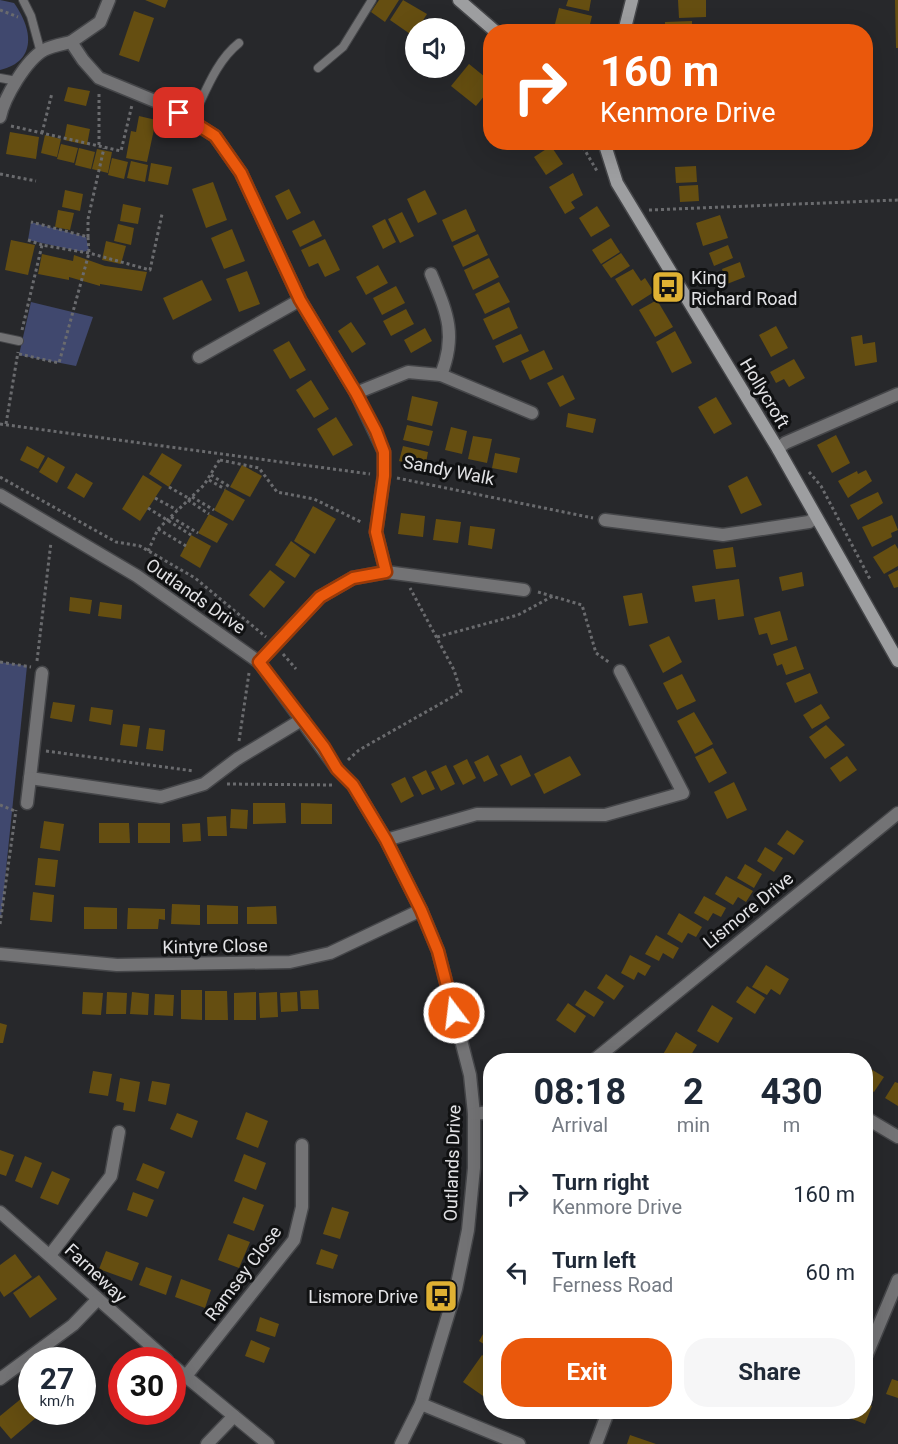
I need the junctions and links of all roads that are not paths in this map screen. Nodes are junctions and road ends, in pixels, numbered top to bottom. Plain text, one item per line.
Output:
1 (22, 0) edge
2 (109, 0) edge
3 (372, 0) edge
4 (459, 0) edge
5 (632, 0) edge
6 (487, 24) edge
7 (626, 24) edge
8 (71, 42) junction
9 (239, 43) dead end
10 (41, 53) junction
11 (318, 68) dead end
12 (0, 78) edge
13 (17, 81) junction
14 (0, 117) edge
15 (191, 121) junction
16 (606, 150) edge
17 (431, 274) dead end
18 (300, 300) junction
19 (0, 337) edge
20 (19, 341) road end
21 (199, 357) dead end
22 (441, 375) junction
23 (356, 393) junction
24 (898, 394) edge
25 (532, 413) dead end
26 (778, 449) junction
27 (0, 495) edge
28 (816, 517) junction
29 (605, 520) road end
30 (386, 572) junction
31 (524, 590) road end
32 (255, 660) junction
33 (898, 661) edge
34 (39, 671) road end
35 (620, 671) road end
36 (303, 719) junction
37 (30, 778) junction
38 (27, 803) dead end
39 (898, 813) edge
40 (386, 840) junction
41 (421, 910) junction
42 (0, 954) edge
43 (603, 1053) edge
44 (483, 1113) edge
45 (474, 1114) junction
46 (873, 1122) edge
47 (119, 1132) dead end
48 (898, 1137) edge
49 (302, 1145) dead end
50 (0, 1212) edge
51 (50, 1255) junction
52 (898, 1280) edge
53 (97, 1300) junction
54 (873, 1329) edge
55 (152, 1347) edge
56 (186, 1376) joint
57 (0, 1379) edge
58 (421, 1404) junction
59 (234, 1416) junction
60 (605, 1419) edge
61 (207, 1444) edge
62 (268, 1444) edge
63 (401, 1444) edge
64 (519, 1444) edge
65 (596, 1444) edge

1 - 10 lane
2 - 8 street
3 - 11 lane
4 - 6 street
5 - 7 street
8 - 10 street
8 - 15 street
9 - 15 lane
10 - 13 street
12 - 13 lane
13 - 14 street
15 - 18 street
16 - 26 street, Hollycroft
17 - 22 street
18 - 21 street
18 - 23 street
19 - 20 lane
22 - 23 street
22 - 25 street
23 - 30 street
24 - 26 street
26 - 28 street, Hollycroft
27 - 32 street, Outlands Drive
28 - 29 street
28 - 33 street, Hollycroft
30 - 31 street
30 - 32 street
32 - 36 street, Outlands Drive
34 - 37 street
35 - 40 street
36 - 37 street
36 - 40 street, Outlands Drive
37 - 38 street
39 - 43 street, Lismore Drive
40 - 41 street, Outlands Drive
41 - 42 street, Kintyre Close
41 - 45 street, Outlands Drive
44 - 45 street
45 - 58 street, Outlands Drive
46 - 48 street
47 - 51 street
49 - 56 street, Ramsey Close
50 - 51 street, Farneway
51 - 53 street, Farneway
52 - 54 street
53 - 55 street, Farneway
53 - 57 street
56 - 59 street
58 - 63 street, Outlands Drive
58 - 64 street
59 - 61 street
59 - 62 street
60 - 65 street

